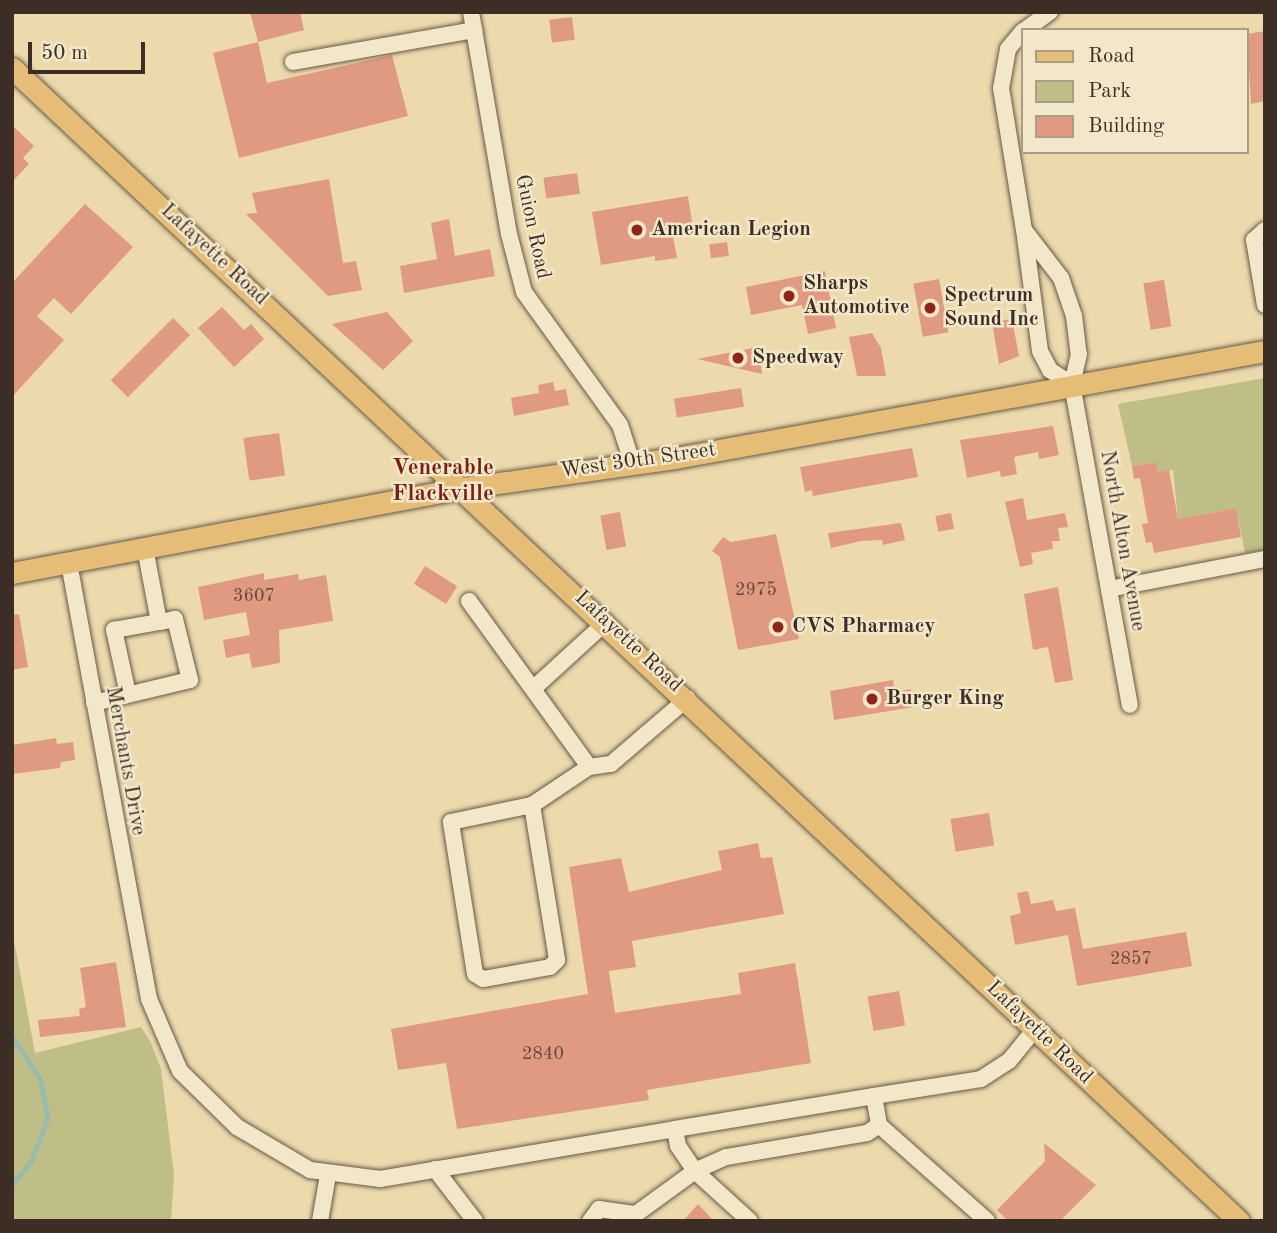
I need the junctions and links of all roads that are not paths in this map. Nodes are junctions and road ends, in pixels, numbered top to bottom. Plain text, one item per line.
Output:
1 (471, 12) edge
2 (1050, 12) edge
3 (1027, 28) edge
4 (474, 30) junction
5 (1021, 34) edge
6 (293, 62) dead end
7 (14, 73) edge
8 (1024, 230) junction
9 (1265, 230) edge
10 (1265, 305) edge
11 (1265, 351) edge
12 (1072, 384) junction
13 (632, 461) junction
14 (464, 488) junction
15 (145, 548) junction
16 (1265, 559) edge
17 (69, 563) junction
18 (12, 573) edge
19 (1109, 589) junction
20 (469, 601) dead end
21 (159, 622) junction
22 (606, 622) junction
23 (534, 688) junction
24 (128, 694) junction
25 (688, 698) junction
26 (94, 703) junction
27 (1130, 705) dead end
28 (589, 766) junction
29 (532, 805) junction
30 (1034, 1030) junction
31 (874, 1096) junction
32 (879, 1125) junction
33 (675, 1129) junction
34 (435, 1169) junction
35 (695, 1171) junction
36 (328, 1175) junction
37 (320, 1221) edge
38 (475, 1221) edge
39 (590, 1221) edge
40 (750, 1221) edge
41 (987, 1221) edge
42 (1239, 1221) edge

1 - 4 street, Guion Road
2 - 3 street, North Alton Avenue
4 - 6 street
4 - 13 street, Guion Road
5 - 8 street, North Alton Avenue
7 - 14 main road, Lafayette Road
8 - 12 street, North Alton Avenue
8 - 12 street, North Alton Avenue
9 - 10 street
11 - 12 main road, West 30th Street
12 - 13 main road, West 30th Street
12 - 19 street, North Alton Avenue
13 - 14 main road, West 30th Street
14 - 15 main road, West 30th Street
14 - 22 main road, Lafayette Road
15 - 17 main road, West 30th Street
15 - 21 street
16 - 19 street
17 - 18 main road, West 30th Street
17 - 26 street, Merchants Drive
19 - 27 street, North Alton Avenue
20 - 23 street
21 - 24 street
21 - 24 street
22 - 23 street
22 - 25 main road, Lafayette Road
23 - 28 street
24 - 26 street
25 - 28 street
25 - 30 main road, Lafayette Road
26 - 36 street, Merchants Drive
28 - 29 street
29 - 29 street
30 - 31 street, Merchants Drive
30 - 42 main road, Lafayette Road
31 - 32 street
31 - 33 street, Merchants Drive
32 - 35 street
32 - 41 street
33 - 34 street, Merchants Drive
33 - 35 street
34 - 36 street, Merchants Drive
34 - 38 street
35 - 39 street
35 - 40 street
36 - 37 street

